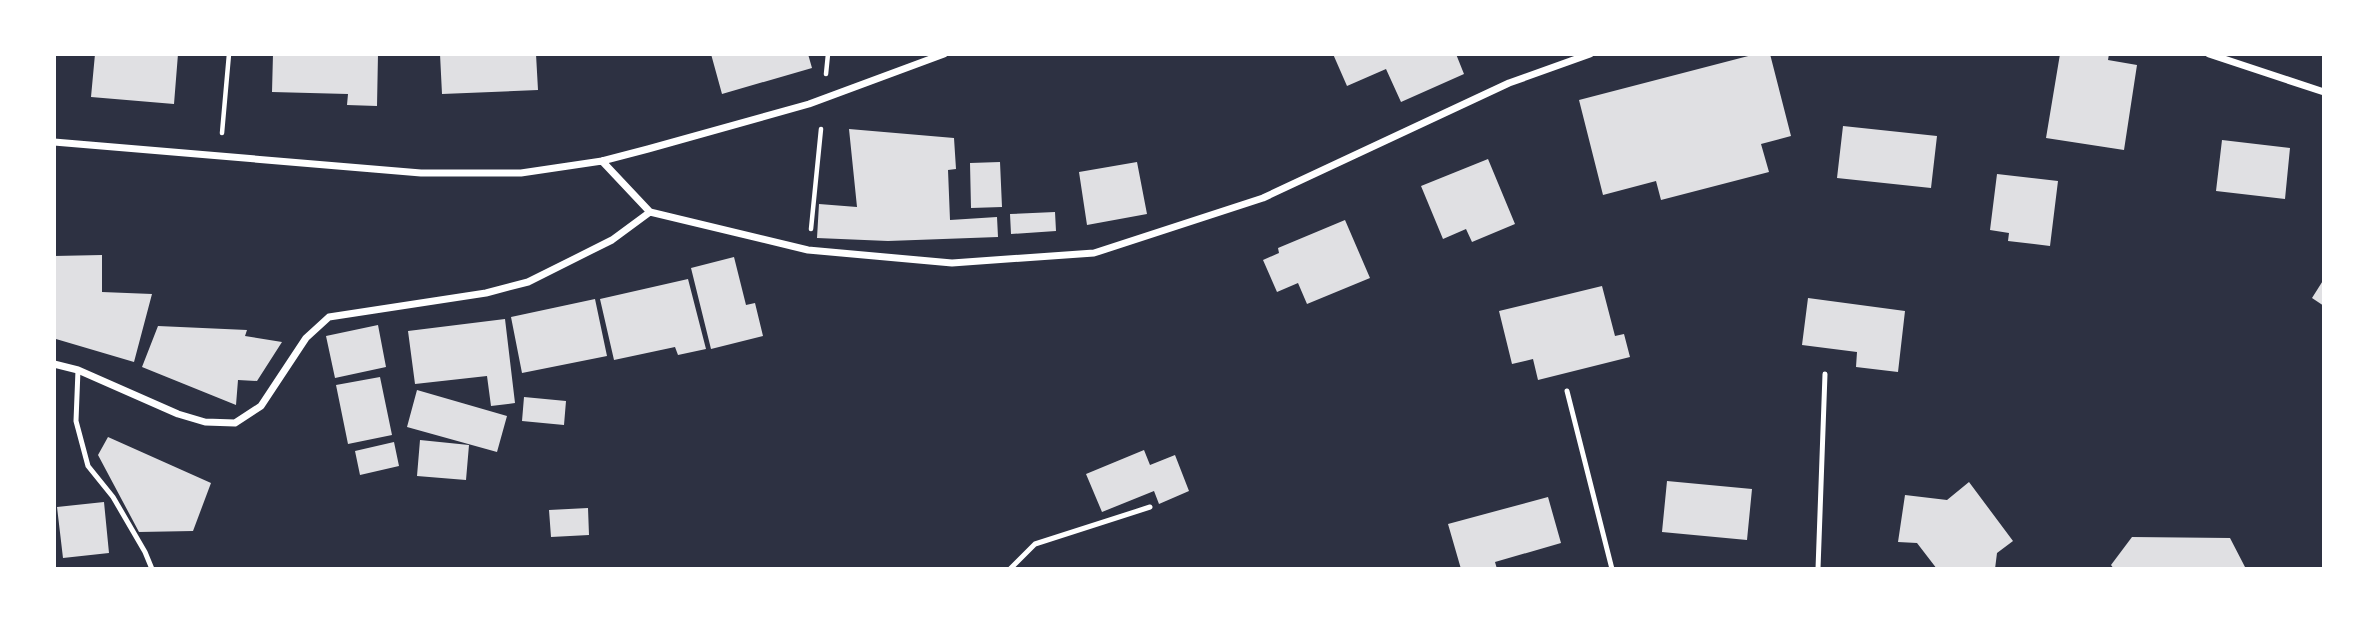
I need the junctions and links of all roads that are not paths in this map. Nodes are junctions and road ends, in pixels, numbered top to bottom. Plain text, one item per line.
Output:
1 (944, 54) edge
2 (1590, 54) edge
3 (2209, 54) edge
4 (2324, 92) edge
5 (54, 142) edge
6 (602, 161) junction
7 (650, 212) junction
8 (54, 364) edge
9 (78, 370) junction
10 (1825, 374) dead end
11 (1567, 391) dead end
12 (1150, 507) dead end
13 (152, 569) edge
14 (1010, 569) edge
15 (1612, 569) edge
16 (1818, 569) edge

1 - 6 street
2 - 7 street
3 - 4 street
5 - 6 street
6 - 7 street
7 - 9 street
8 - 9 street
9 - 13 lane
10 - 16 lane
11 - 15 lane
12 - 14 lane

